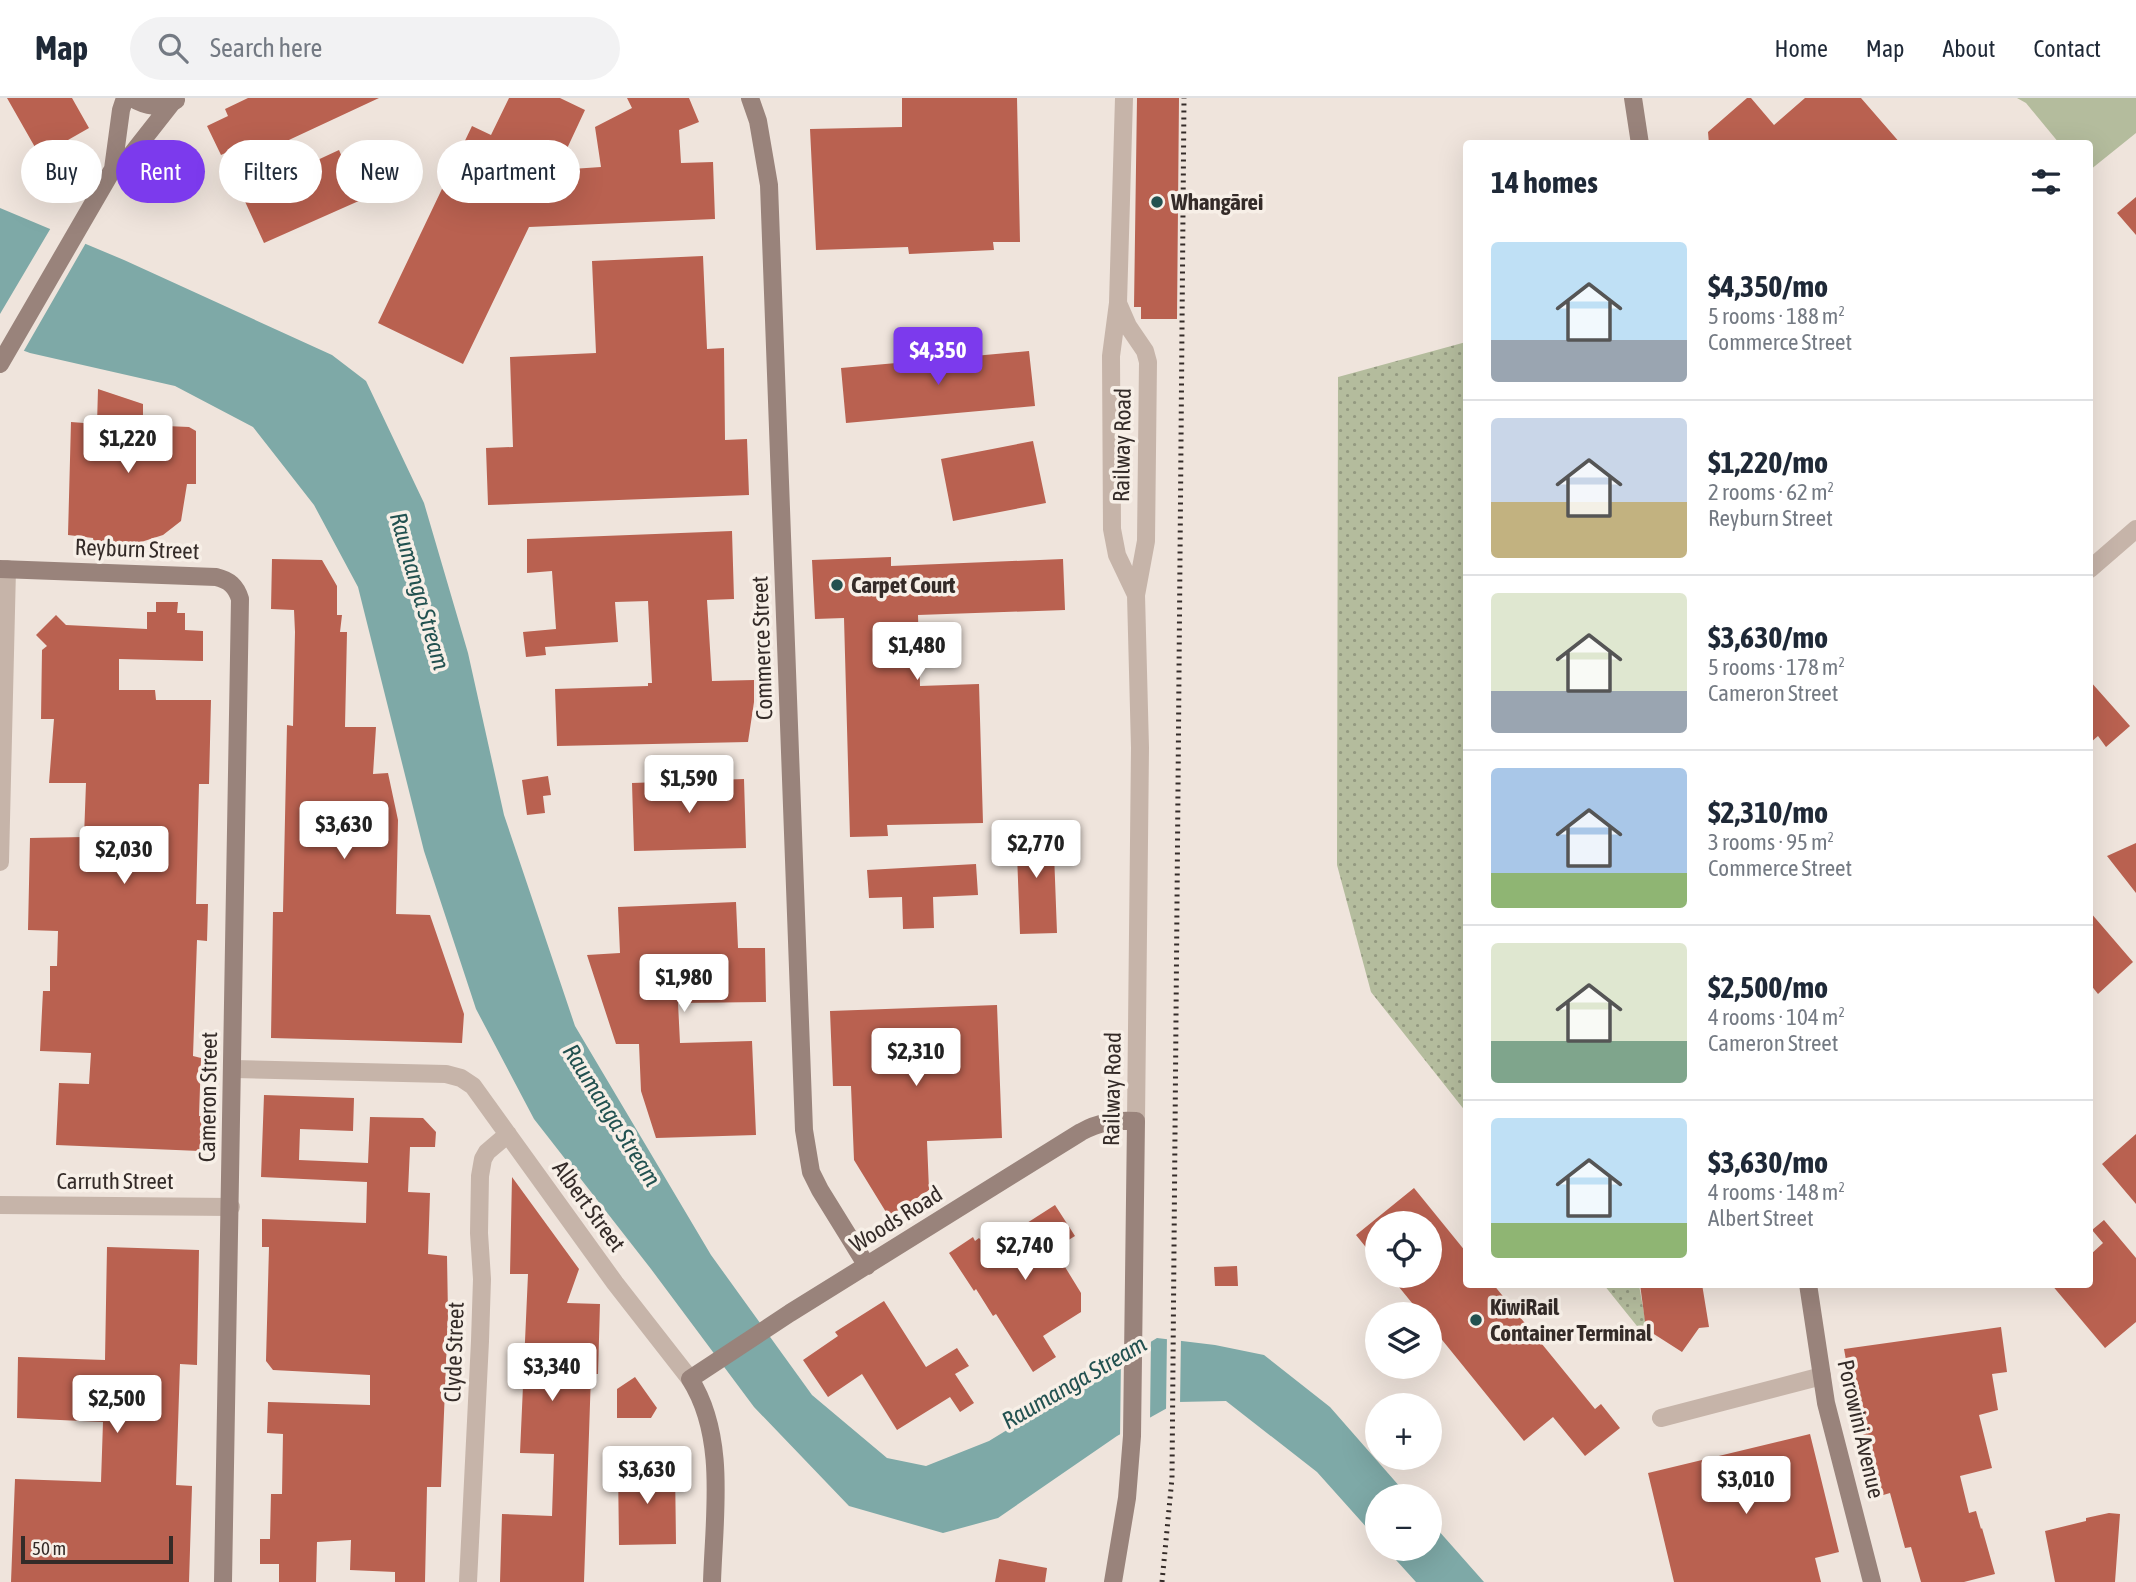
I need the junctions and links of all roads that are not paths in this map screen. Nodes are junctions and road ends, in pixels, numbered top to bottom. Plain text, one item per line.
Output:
1 (125, 98) edge
2 (132, 98) edge
3 (750, 98) edge
4 (1124, 98) edge
5 (1633, 98) edge
6 (175, 101) edge
7 (1639, 140) edge
8 (113, 169) junction
9 (1118, 303) junction
10 (4, 357) edge
11 (2136, 529) edge
12 (2093, 566) edge
13 (2, 567) edge
14 (1136, 595) junction
15 (241, 613) joint
16 (0, 862) edge
17 (234, 1069) junction
18 (1136, 1121) junction
19 (508, 1134) junction
20 (0, 1205) edge
21 (231, 1207) junction
22 (867, 1266) junction
23 (1809, 1288) edge
24 (1822, 1376) junction
25 (690, 1379) junction
26 (1661, 1418) dead end
27 (223, 1582) edge
28 (468, 1582) edge
29 (712, 1582) edge
30 (1113, 1582) edge
31 (1872, 1582) edge

1 - 8 street
2 - 6 street
3 - 22 street, Commerce Street
4 - 9 street, Railway Road
5 - 7 street
6 - 8 street
8 - 10 street
9 - 14 street, Railway Road
9 - 14 street, Railway Road
11 - 12 street
13 - 15 street, Reyburn Street
13 - 16 street
14 - 18 street, Railway Road
15 - 17 street, Cameron Street
17 - 19 street, Albert Street
17 - 21 street, Cameron Street
18 - 22 street, Woods Road
18 - 30 street, Railway Road
19 - 25 street, Albert Street
19 - 28 street, Clyde Street
20 - 21 street, Carruth Street
21 - 27 street, Cameron Street
22 - 25 street, Woods Road
23 - 24 street, Porowini Avenue
24 - 26 street
24 - 31 street, Porowini Avenue
25 - 29 street, Albert Street

